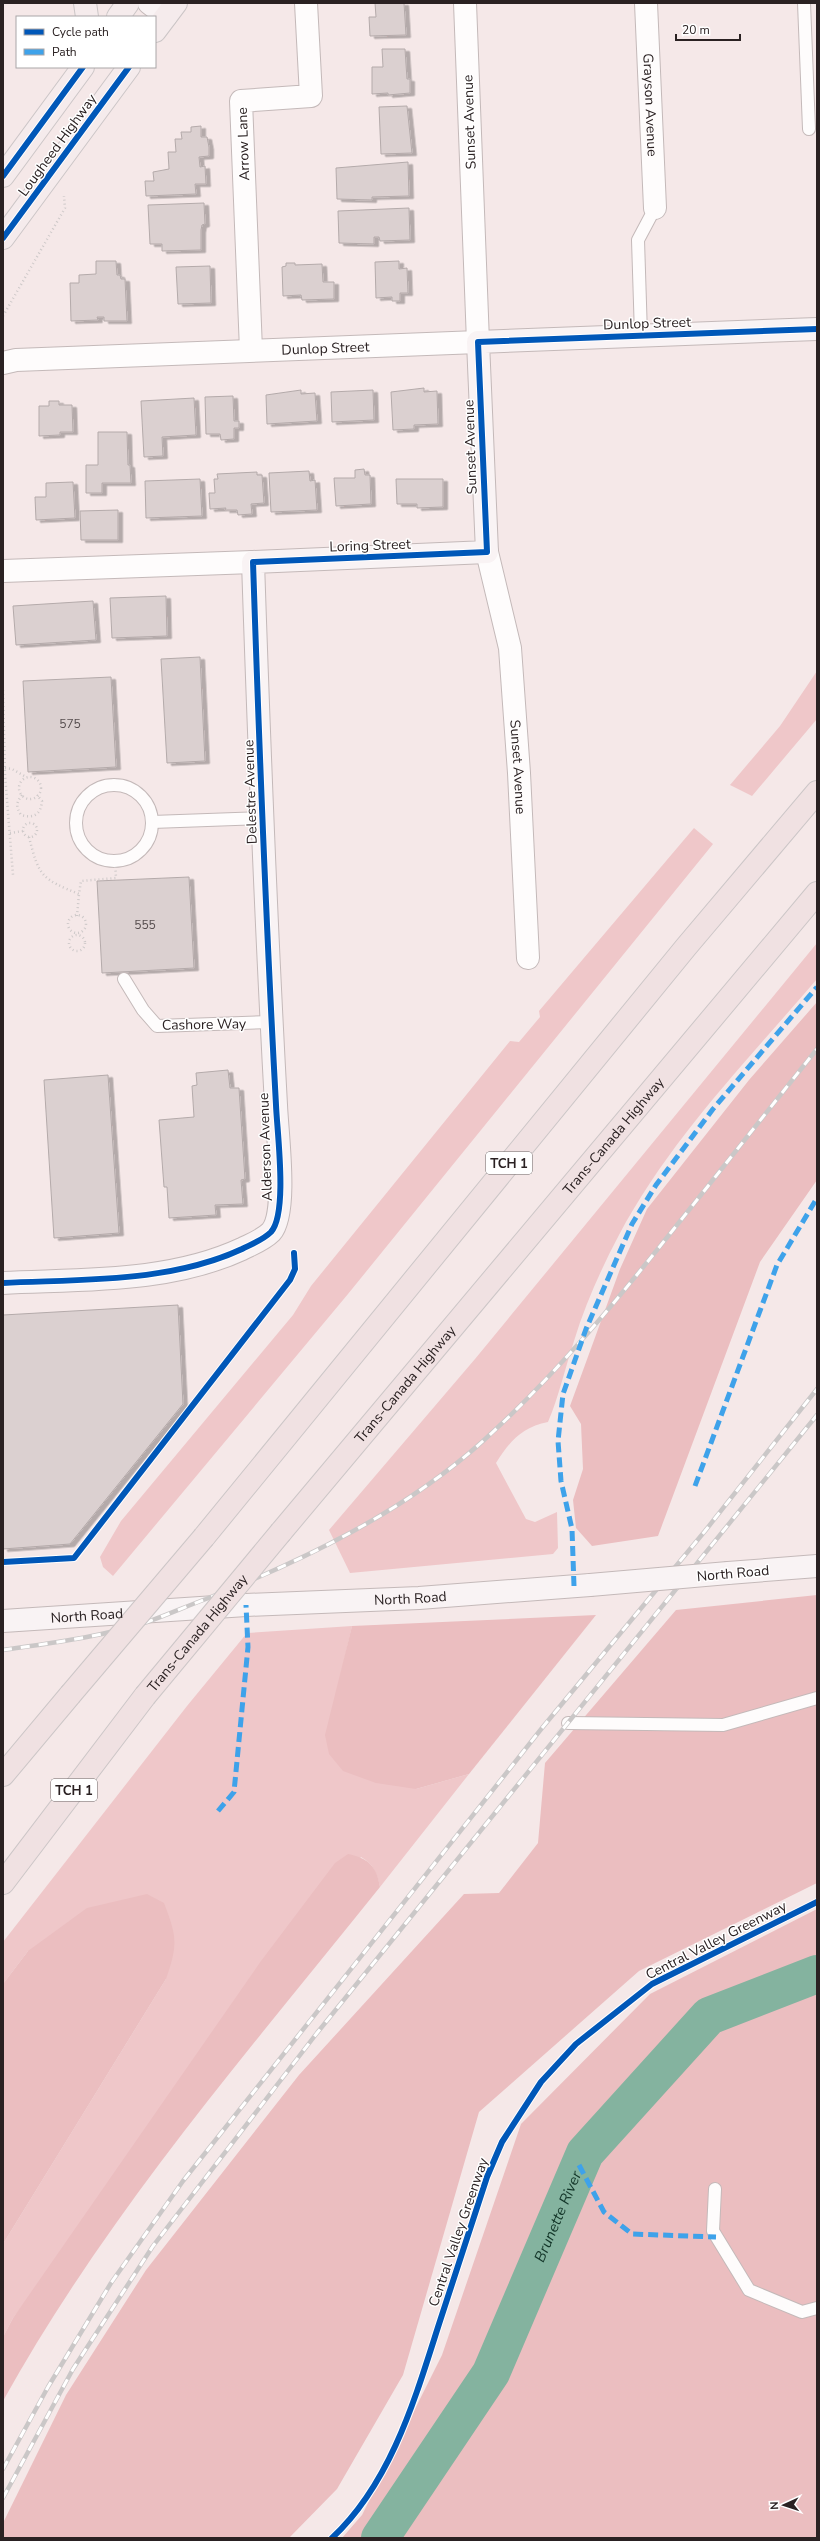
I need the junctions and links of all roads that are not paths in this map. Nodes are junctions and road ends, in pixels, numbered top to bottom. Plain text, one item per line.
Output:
1 (85, 3) edge
2 (128, 3) edge
3 (149, 3) edge
4 (306, 3) edge
5 (465, 3) edge
6 (646, 3) edge
7 (804, 3) edge
8 (87, 16) edge
9 (119, 16) edge
10 (166, 17) edge
11 (82, 68) edge
12 (128, 68) edge
13 (809, 129) dead end
14 (3, 176) edge
15 (655, 208) joint
16 (3, 238) edge
17 (817, 329) edge
18 (641, 335) junction
19 (478, 342) junction
20 (251, 350) junction
21 (3, 363) edge
22 (487, 552) junction
23 (253, 562) junction
24 (3, 571) edge
25 (817, 792) edge
26 (263, 818) junction
27 (152, 822) junction
28 (817, 893) edge
29 (528, 958) dead end
30 (124, 978) dead end
31 (271, 1022) junction
32 (3, 1283) edge
33 (817, 1566) edge
34 (3, 1621) edge
35 (817, 1698) edge
36 (568, 1723) dead end
37 (3, 1774) edge
38 (3, 1884) edge
39 (715, 2189) dead end
40 (817, 2308) edge

1 - 8 main road
2 - 9 main road
3 - 10 street
4 - 20 street, Arrow Lane
5 - 19 street, Sunset Avenue
6 - 15 street, Grayson Avenue
7 - 13 lane
11 - 14 main road, Lougheed Highway
12 - 16 main road, Lougheed Highway
15 - 18 lane
17 - 18 street, Dunlop Street
18 - 19 street, Dunlop Street
19 - 20 street, Dunlop Street
19 - 22 street, Sunset Avenue
20 - 21 street, Dunlop Street
22 - 23 street, Loring Street
22 - 29 street, Sunset Avenue
23 - 24 street, Loring Street
23 - 26 street, Delestre Avenue
25 - 37 highway, TCH 1, bridge
26 - 27 lane
26 - 31 street, Delestre Avenue
27 - 27 lane
28 - 38 highway, Trans-Canada Highway / TCH 1, bridge
30 - 31 lane, Cashore Way
31 - 32 street, Alderson Avenue
33 - 34 street, North Road, bridge
35 - 36 lane
39 - 40 lane

